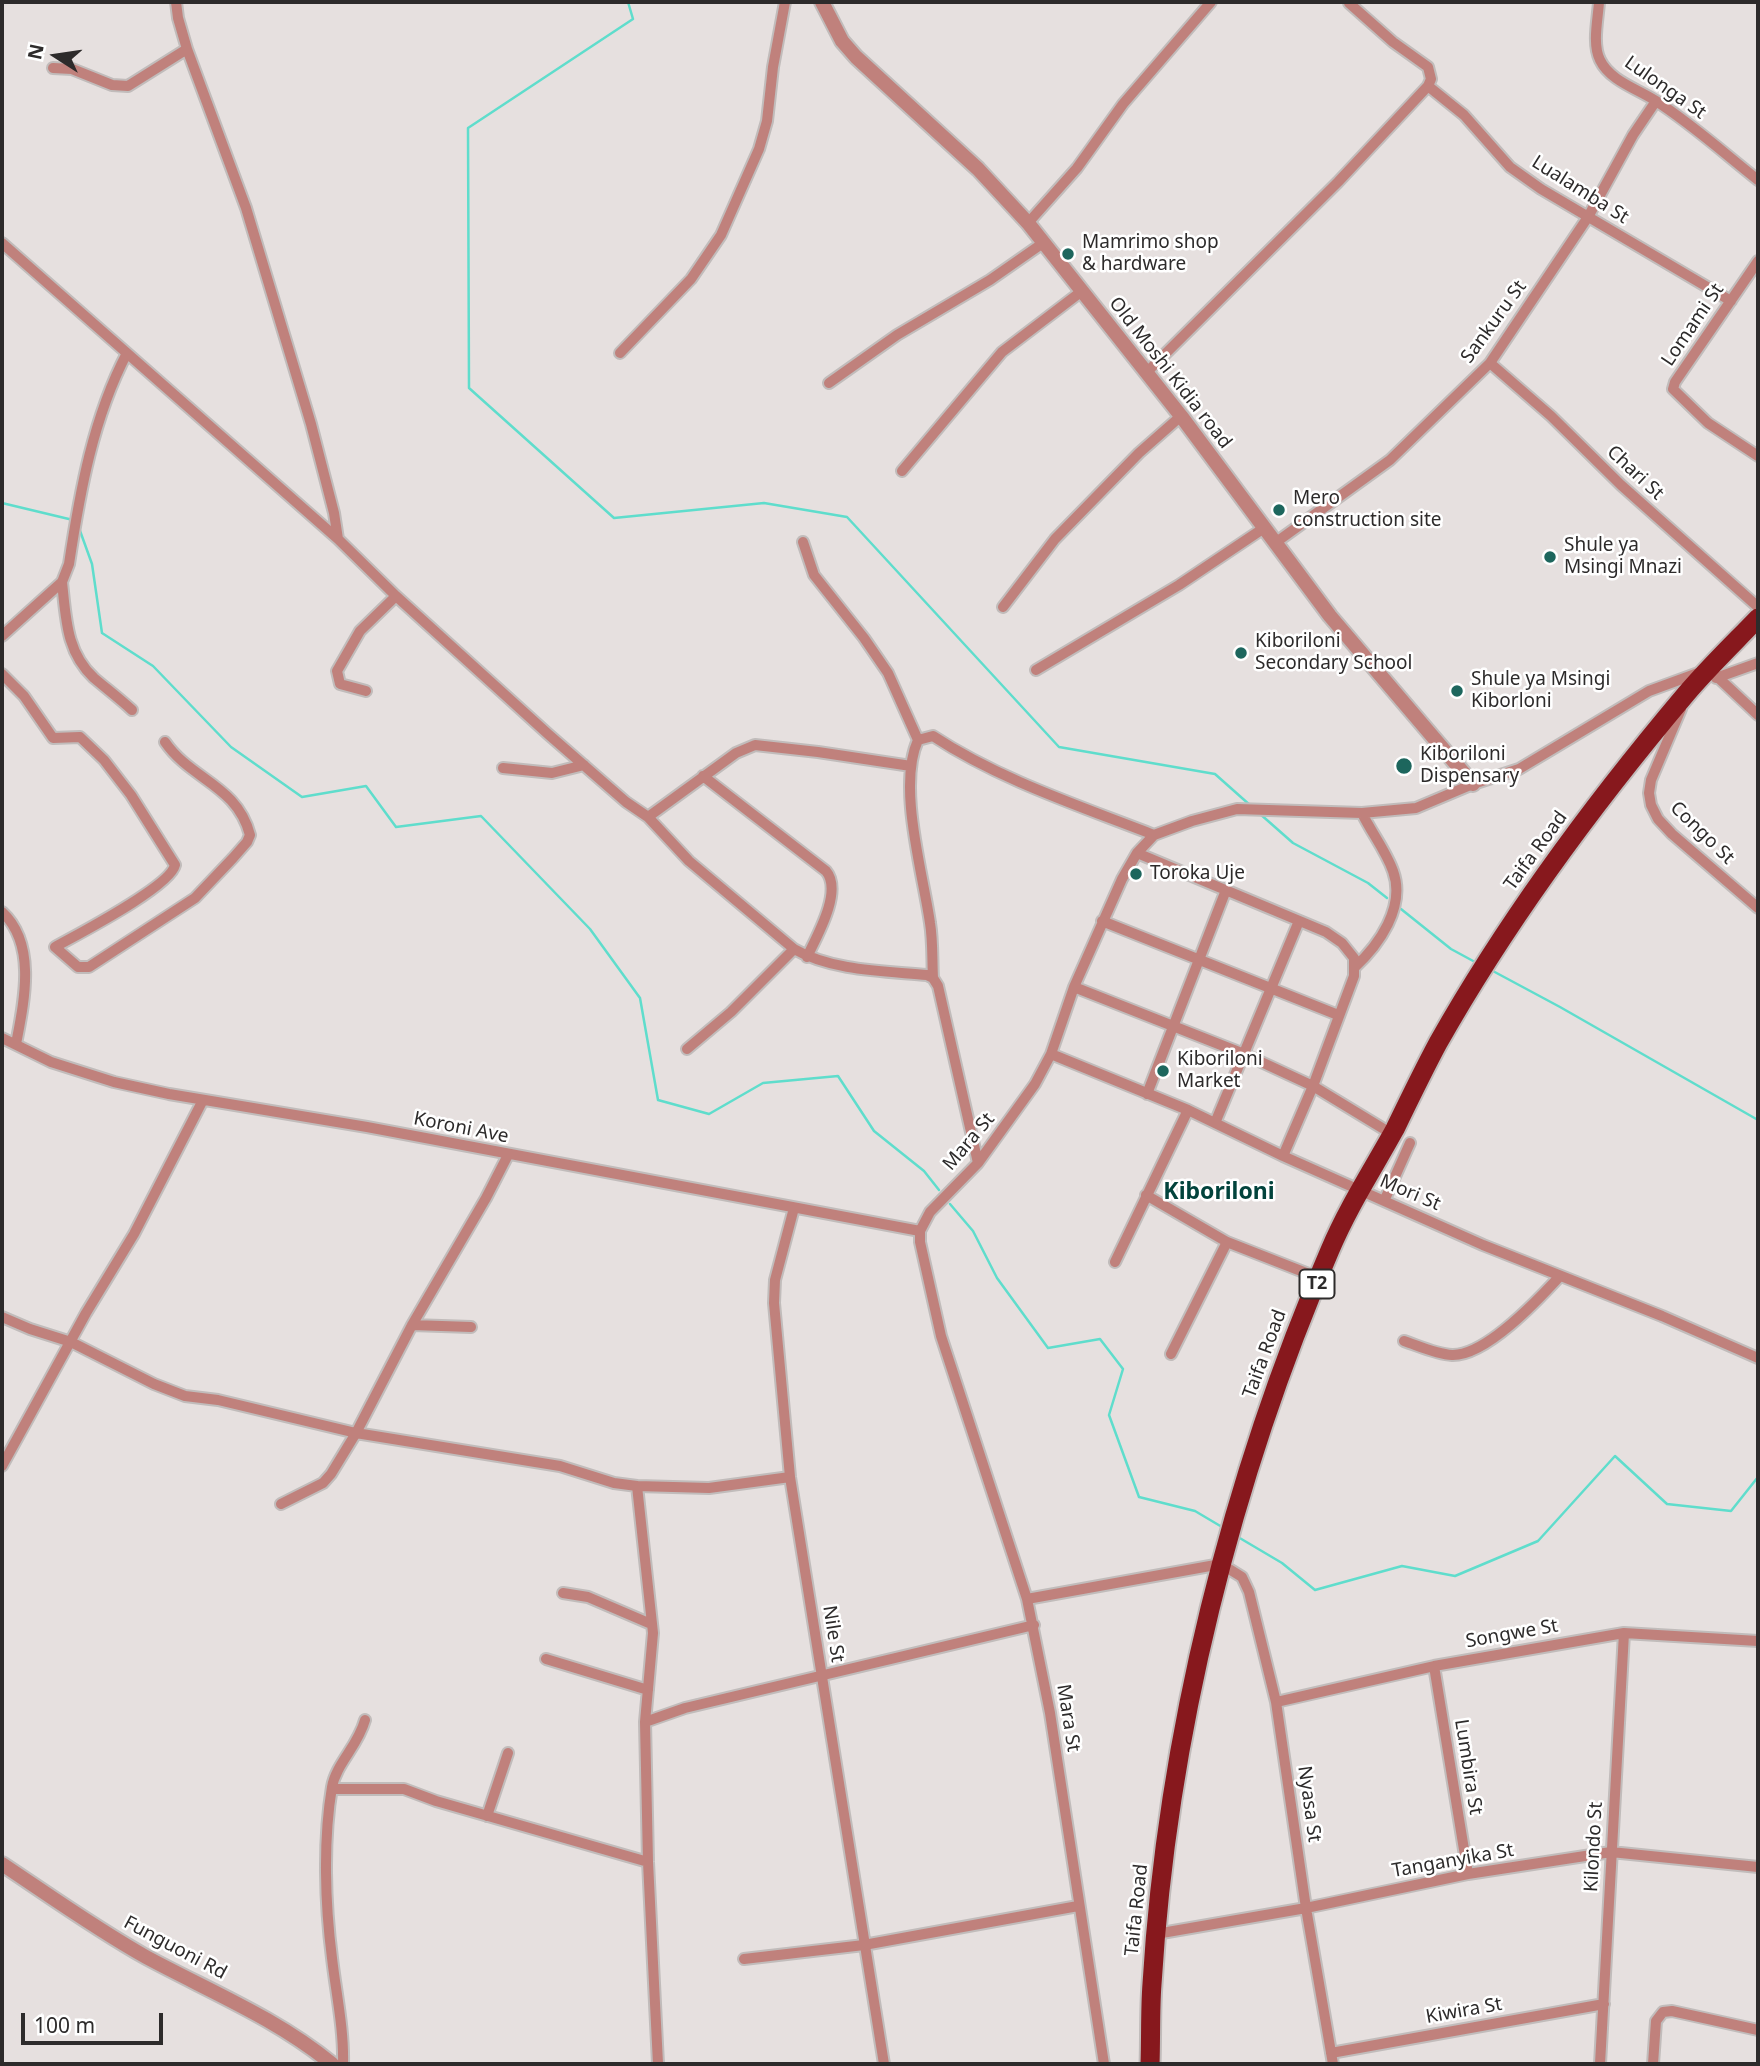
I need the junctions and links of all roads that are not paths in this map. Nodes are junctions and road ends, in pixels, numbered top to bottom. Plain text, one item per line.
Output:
1 (176, 2) edge
2 (785, 2) edge
3 (822, 2) edge
4 (1211, 2) edge
5 (1598, 2) edge
6 (1349, 3) edge
7 (187, 49) junction
8 (53, 68) dead end
9 (1428, 86) junction
10 (1656, 101) junction
11 (1758, 180) edge
12 (1588, 217) junction
13 (1028, 223) junction
14 (2, 243) edge
15 (1043, 243) junction
16 (1758, 261) edge
17 (1082, 290) junction
18 (1731, 301) junction
19 (127, 353) junction
20 (620, 353) dead end
21 (1490, 363) junction
22 (1147, 372) junction
23 (829, 383) dead end
24 (1181, 416) junction
25 (1758, 456) edge
26 (902, 471) dead end
27 (1265, 528) junction
28 (338, 539) junction
29 (803, 542) dead end
30 (1275, 543) junction
31 (62, 582) junction
32 (397, 596) junction
33 (1003, 607) dead end
34 (1758, 607) edge
35 (1758, 618) edge
36 (2, 636) edge
37 (1758, 663) edge
38 (1036, 670) dead end
39 (1713, 673) junction
40 (2, 674) edge
41 (366, 691) dead end
42 (1688, 692) junction
43 (132, 710) dead end
44 (1758, 715) edge
45 (918, 740) junction
46 (165, 741) dead end
47 (584, 765) junction
48 (911, 766) junction
49 (503, 768) dead end
50 (703, 776) junction
51 (1473, 784) junction
52 (1362, 813) junction
53 (648, 817) junction
54 (1154, 835) junction
55 (1137, 853) junction
56 (1226, 890) junction
57 (1758, 908) edge
58 (2, 912) edge
59 (1102, 921) junction
60 (1299, 921) junction
61 (794, 949) junction
62 (807, 957) junction
63 (1199, 959) junction
64 (1354, 968) junction
65 (933, 978) junction
66 (1074, 987) junction
67 (1271, 988) junction
68 (1338, 1015) junction
69 (1172, 1026) junction
70 (2, 1038) edge
71 (16, 1044) junction
72 (687, 1049) dead end
73 (1051, 1054) junction
74 (1244, 1054) junction
75 (1313, 1086) junction
76 (1147, 1094) junction
77 (203, 1100) junction
78 (1188, 1110) junction
79 (1215, 1123) junction
80 (1392, 1133) junction
81 (1410, 1143) dead end
82 (508, 1155) junction
83 (1283, 1156) junction
84 (978, 1163) junction
85 (1359, 1191) junction
86 (1146, 1195) junction
87 (1385, 1199) junction
88 (794, 1208) junction
89 (920, 1231) junction
90 (1227, 1242) junction
91 (1115, 1262) dead end
92 (1560, 1276) junction
93 (1319, 1278) junction
94 (2, 1317) edge
95 (412, 1325) junction
96 (471, 1327) dead end
97 (71, 1342) junction
98 (1404, 1342) dead end
99 (1171, 1354) dead end
100 (1758, 1358) edge
101 (356, 1433) junction
102 (2, 1466) edge
103 (790, 1477) junction
104 (637, 1486) junction
105 (281, 1504) dead end
106 (1221, 1564) junction
107 (562, 1593) dead end
108 (1027, 1599) junction
109 (651, 1624) junction
110 (1034, 1625) junction
111 (1624, 1633) junction
112 (1758, 1641) edge
113 (546, 1659) dead end
114 (1434, 1666) junction
115 (821, 1675) junction
116 (648, 1690) junction
117 (1276, 1702) junction
118 (365, 1720) dead end
119 (645, 1722) junction
120 (508, 1753) dead end
121 (332, 1790) junction
122 (487, 1816) junction
123 (1612, 1852) junction
124 (648, 1862) junction
125 (2, 1864) edge
126 (1758, 1867) edge
127 (1468, 1874) junction
128 (1079, 1906) junction
129 (1306, 1908) junction
130 (1156, 1934) junction
131 (864, 1945) junction
132 (744, 1959) dead end
133 (1604, 2004) junction
134 (1758, 2030) edge
135 (1332, 2059) edge
136 (332, 2064) edge
137 (344, 2064) edge
138 (658, 2064) edge
139 (884, 2064) edge
140 (1104, 2064) edge
141 (1150, 2064) edge
142 (1600, 2064) edge
143 (1653, 2064) edge

1 - 7 street
2 - 20 street
3 - 13 street, Old Moshi Kidia road
4 - 13 street
5 - 10 street, Lulonga St
6 - 9 street
7 - 8 street
7 - 28 street
9 - 12 street, Lualamba St
9 - 22 street
10 - 11 street, Lulonga St
10 - 12 street, Sankuru St
12 - 18 street, Lualamba St
12 - 21 street, Sankuru St
13 - 15 street, Old Moshi Kidia road
14 - 19 street
15 - 17 street, Old Moshi Kidia road
15 - 23 street
16 - 18 street, Lomami St
17 - 22 street, Old Moshi Kidia road
17 - 26 street
18 - 25 street, Lomami St
19 - 28 street
19 - 31 street
21 - 30 street, Sankuru St
21 - 34 street, Chari St
22 - 24 street, Old Moshi Kidia road
24 - 27 street, Old Moshi Kidia road
24 - 33 street
27 - 30 street, Old Moshi Kidia road
27 - 38 street
28 - 32 street
29 - 45 street
30 - 51 street, Old Moshi Kidia road
31 - 36 street
31 - 43 street
32 - 41 street
32 - 47 street
35 - 39 highway, Taifa Road / T2
37 - 39 street, Mara St
39 - 42 highway, Taifa Road / T2
39 - 44 street
39 - 51 street, Mara St
40 - 46 street
42 - 57 street, Congo St
42 - 80 highway, Taifa Road / T2
45 - 48 street
45 - 54 street
47 - 49 street
47 - 53 street
48 - 50 street
48 - 65 street
50 - 53 street
50 - 62 street
51 - 52 street, Mara St
52 - 54 street, Mara St
52 - 64 street
53 - 61 street
54 - 55 street, Mara St
55 - 56 street
55 - 59 street, Mara St
56 - 60 street
56 - 63 street
58 - 71 street
59 - 63 street
59 - 66 street, Mara St
60 - 64 street
60 - 67 street
61 - 62 street
61 - 72 street
62 - 65 street
63 - 67 street
63 - 69 street
64 - 68 street
65 - 84 street
66 - 69 street
66 - 73 street, Mara St
67 - 68 street
67 - 74 street
68 - 75 street
69 - 74 street
69 - 76 street
70 - 71 street, Koroni Ave
71 - 77 street, Koroni Ave
73 - 76 street, Mori St
73 - 84 street, Mara St
74 - 75 street
74 - 79 street
75 - 80 street
75 - 83 street
76 - 78 street, Mori St
77 - 82 street, Koroni Ave
77 - 97 street
78 - 79 street, Mori St
78 - 86 street
79 - 83 street, Mori St
80 - 85 highway, Taifa Road / T2
81 - 87 street
82 - 88 street, Koroni Ave
82 - 95 street
83 - 85 street, Mori St
84 - 89 street, Mara St
85 - 87 street, Mori St
85 - 93 highway, Taifa Road / T2
86 - 90 street
86 - 91 street
87 - 92 street, Mori St
88 - 89 street, Koroni Ave
88 - 103 street, Nile St
89 - 108 street, Mara St
90 - 93 street
90 - 99 street
92 - 98 street
92 - 100 street, Mori St
93 - 106 highway, Taifa Road / T2
94 - 97 street
95 - 96 street
95 - 101 street
97 - 101 street
97 - 102 street
101 - 104 street
101 - 105 street
103 - 104 street
103 - 115 street, Nile St
104 - 109 street
106 - 108 street
106 - 117 street, Nyasa St
106 - 130 highway, Taifa Road / T2
107 - 109 street
108 - 110 street, Mara St
109 - 116 street
110 - 115 street
110 - 128 street, Mara St
111 - 112 street, Songwe St
111 - 114 street, Songwe St
111 - 123 street, Kilondo St
113 - 116 street
114 - 117 street, Songwe St
114 - 127 street, Lumbira St
115 - 119 street
115 - 131 street, Nile St
116 - 119 street
117 - 129 street, Nyasa St
118 - 121 street
119 - 124 street
120 - 122 street
121 - 122 street
121 - 137 street
122 - 124 street
123 - 126 street, Tanganyika St
123 - 127 street, Tanganyika St
123 - 133 street, Kilondo St
124 - 138 street
125 - 136 street, Funguoni Rd
127 - 129 street, Tanganyika St
128 - 131 street
128 - 140 street, Mara St
129 - 130 street, Tanganyika St
129 - 135 street, Nyasa St
130 - 141 highway, Taifa Road / T2
131 - 132 street
131 - 139 street, Nile St
133 - 135 street, Kiwira St
133 - 142 street, Kilondo St
134 - 143 street

